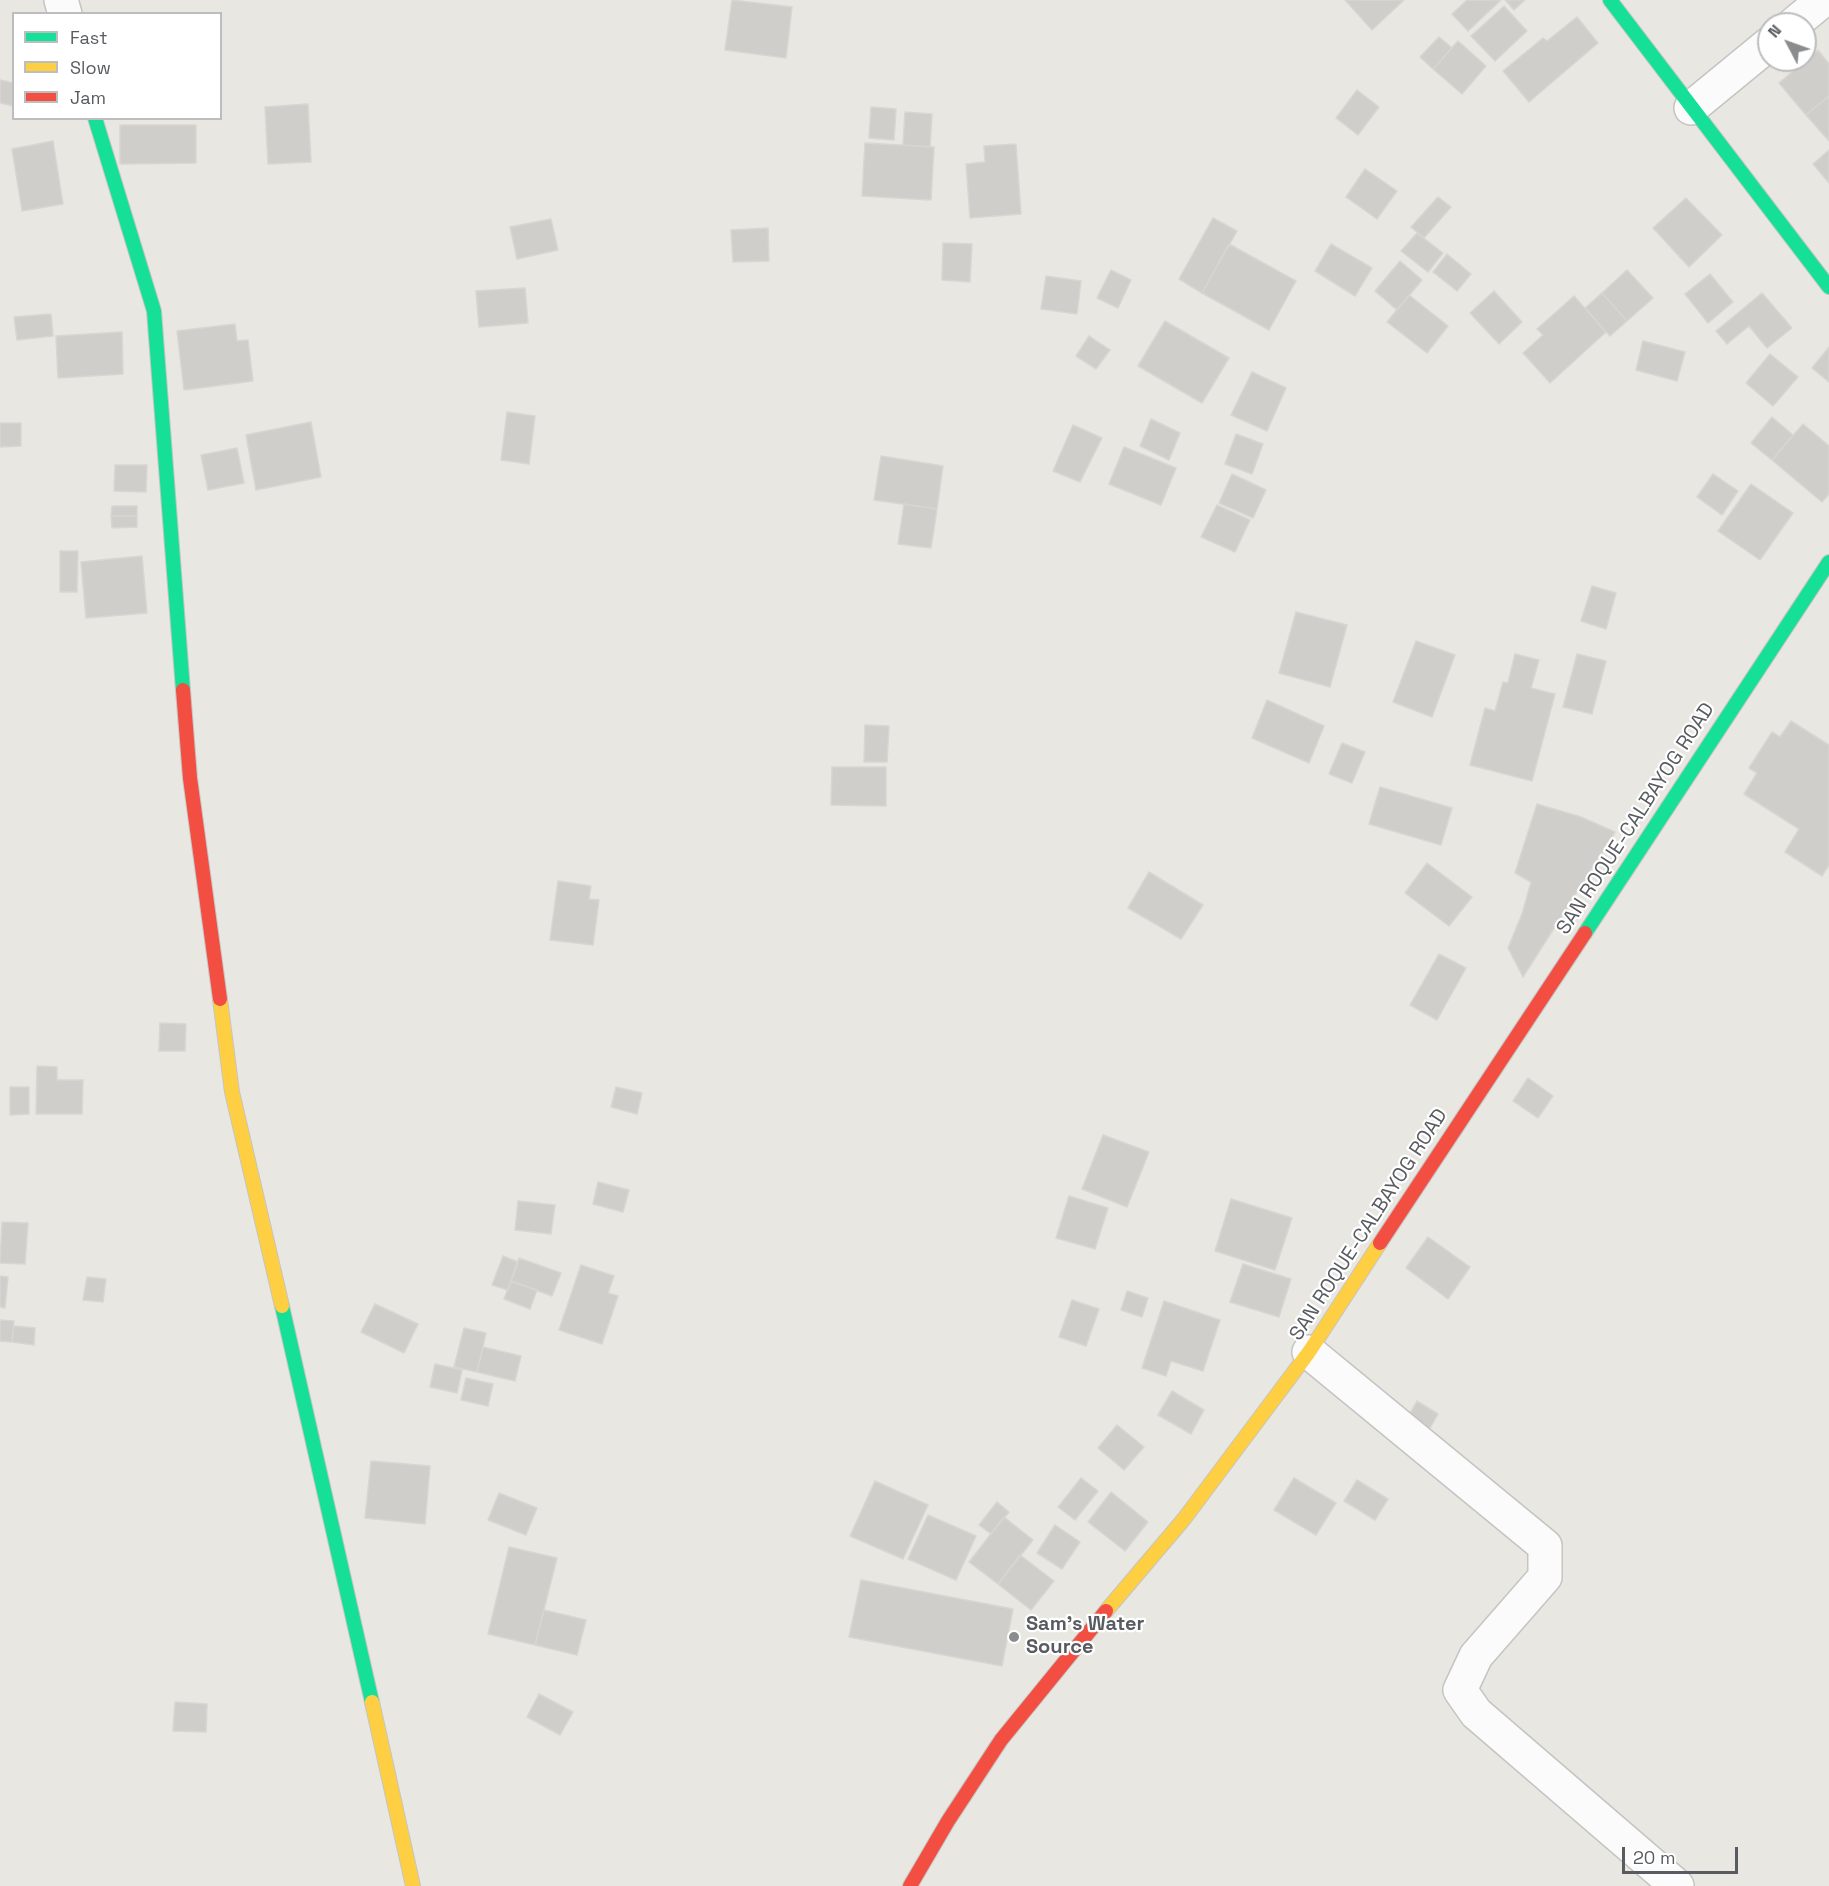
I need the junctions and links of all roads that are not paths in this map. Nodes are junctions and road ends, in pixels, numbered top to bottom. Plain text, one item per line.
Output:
1 (1610, 0) edge
2 (1823, 0) edge
3 (1808, 12) edge
4 (1757, 54) edge
5 (1691, 108) junction
6 (96, 120) edge
7 (1829, 287) edge
8 (1829, 562) edge
9 (1309, 1352) junction
10 (413, 1886) edge
11 (910, 1886) edge
12 (1677, 1886) edge

1 - 5 street
2 - 3 street
4 - 5 street
5 - 7 street
6 - 10 street
8 - 9 street, SAN ROQUE-CALBAYOG ROAD
9 - 11 street, SAN ROQUE-CALBAYOG ROAD
9 - 12 street

